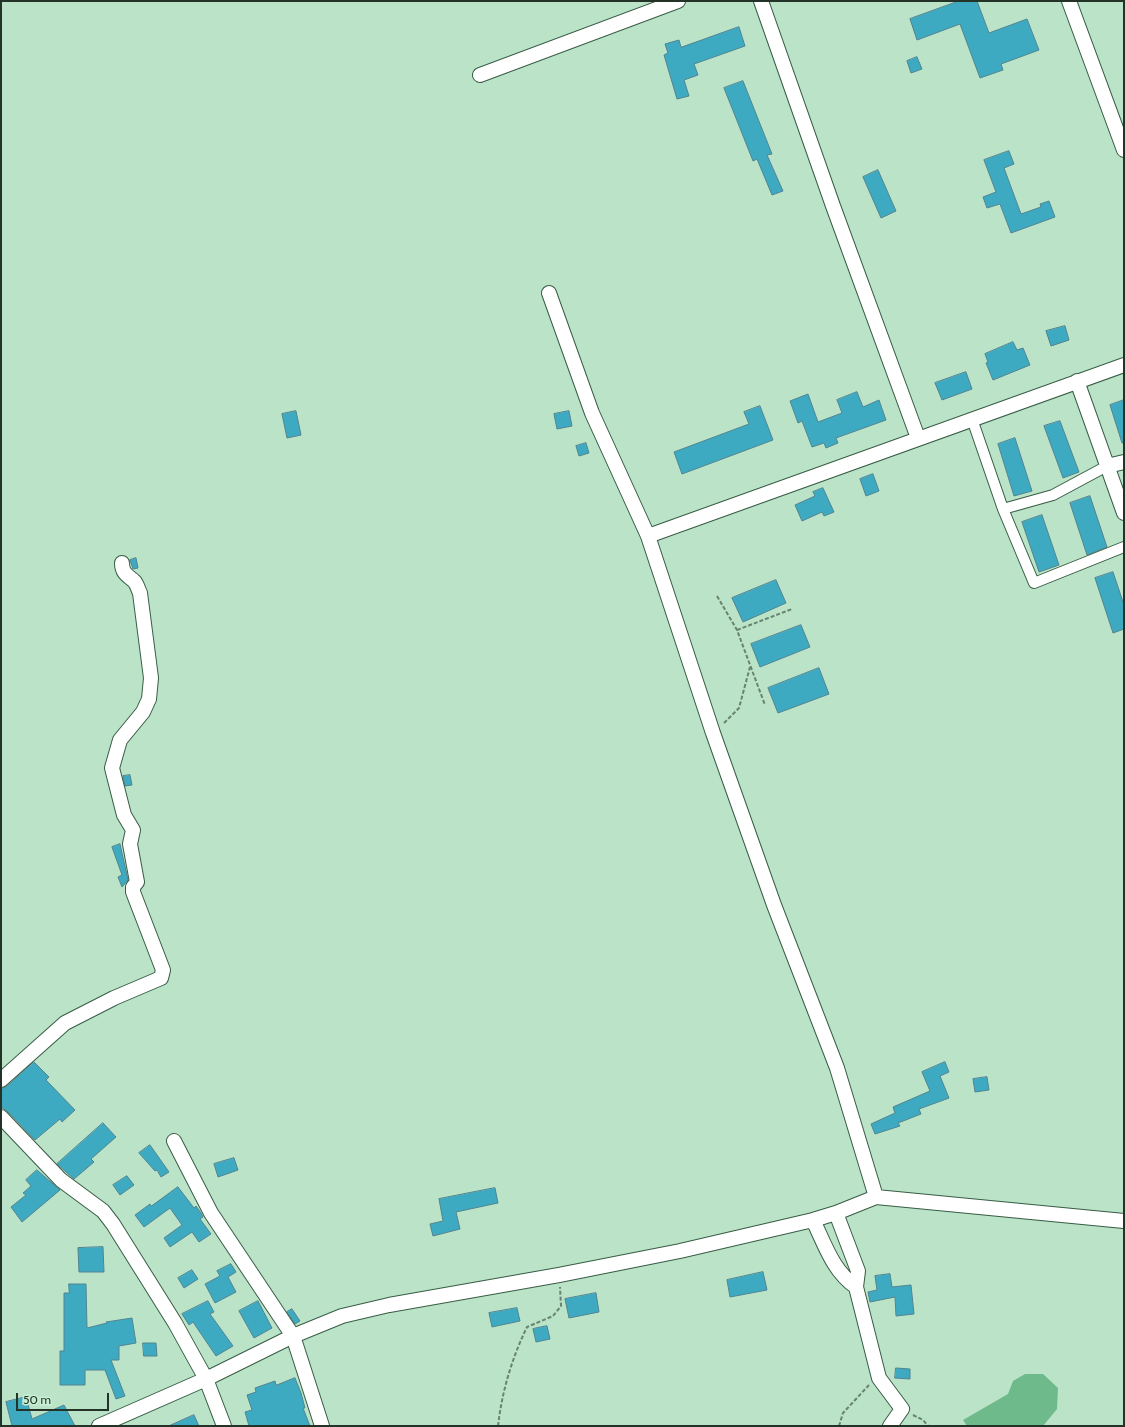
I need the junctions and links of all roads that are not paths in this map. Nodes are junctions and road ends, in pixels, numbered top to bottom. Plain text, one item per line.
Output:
1 (678, 1) edge
2 (761, 1) edge
3 (1069, 1) edge
4 (480, 75) dead end
5 (1124, 150) edge
6 (549, 293) dead end
7 (1124, 365) edge
8 (1077, 381) junction
9 (972, 418) junction
10 (918, 438) junction
11 (1124, 462) edge
12 (1107, 466) junction
13 (1003, 509) junction
14 (1124, 513) edge
15 (648, 536) junction
16 (1124, 546) edge
17 (122, 563) dead end
18 (1, 1080) edge
19 (1, 1117) edge
20 (174, 1141) dead end
21 (876, 1198) junction
22 (836, 1214) junction
23 (813, 1220) junction
24 (1124, 1221) edge
25 (856, 1287) junction
26 (293, 1336) junction
27 (206, 1379) junction
28 (132, 1419) edge
29 (99, 1426) edge
30 (224, 1426) edge
31 (322, 1426) edge
32 (890, 1426) edge

1 - 4 street
2 - 10 street
3 - 5 street
6 - 15 street
7 - 8 street
8 - 9 street
8 - 12 street
9 - 10 street
9 - 13 street
10 - 15 street
11 - 12 street
12 - 13 street
12 - 14 street
13 - 16 street
15 - 21 street
17 - 18 street
19 - 27 street
20 - 26 street
21 - 22 street
21 - 24 street
22 - 23 street
22 - 25 street
23 - 25 street
23 - 26 street
25 - 32 street
26 - 27 street
26 - 31 street
27 - 28 street
27 - 30 street
28 - 29 street

